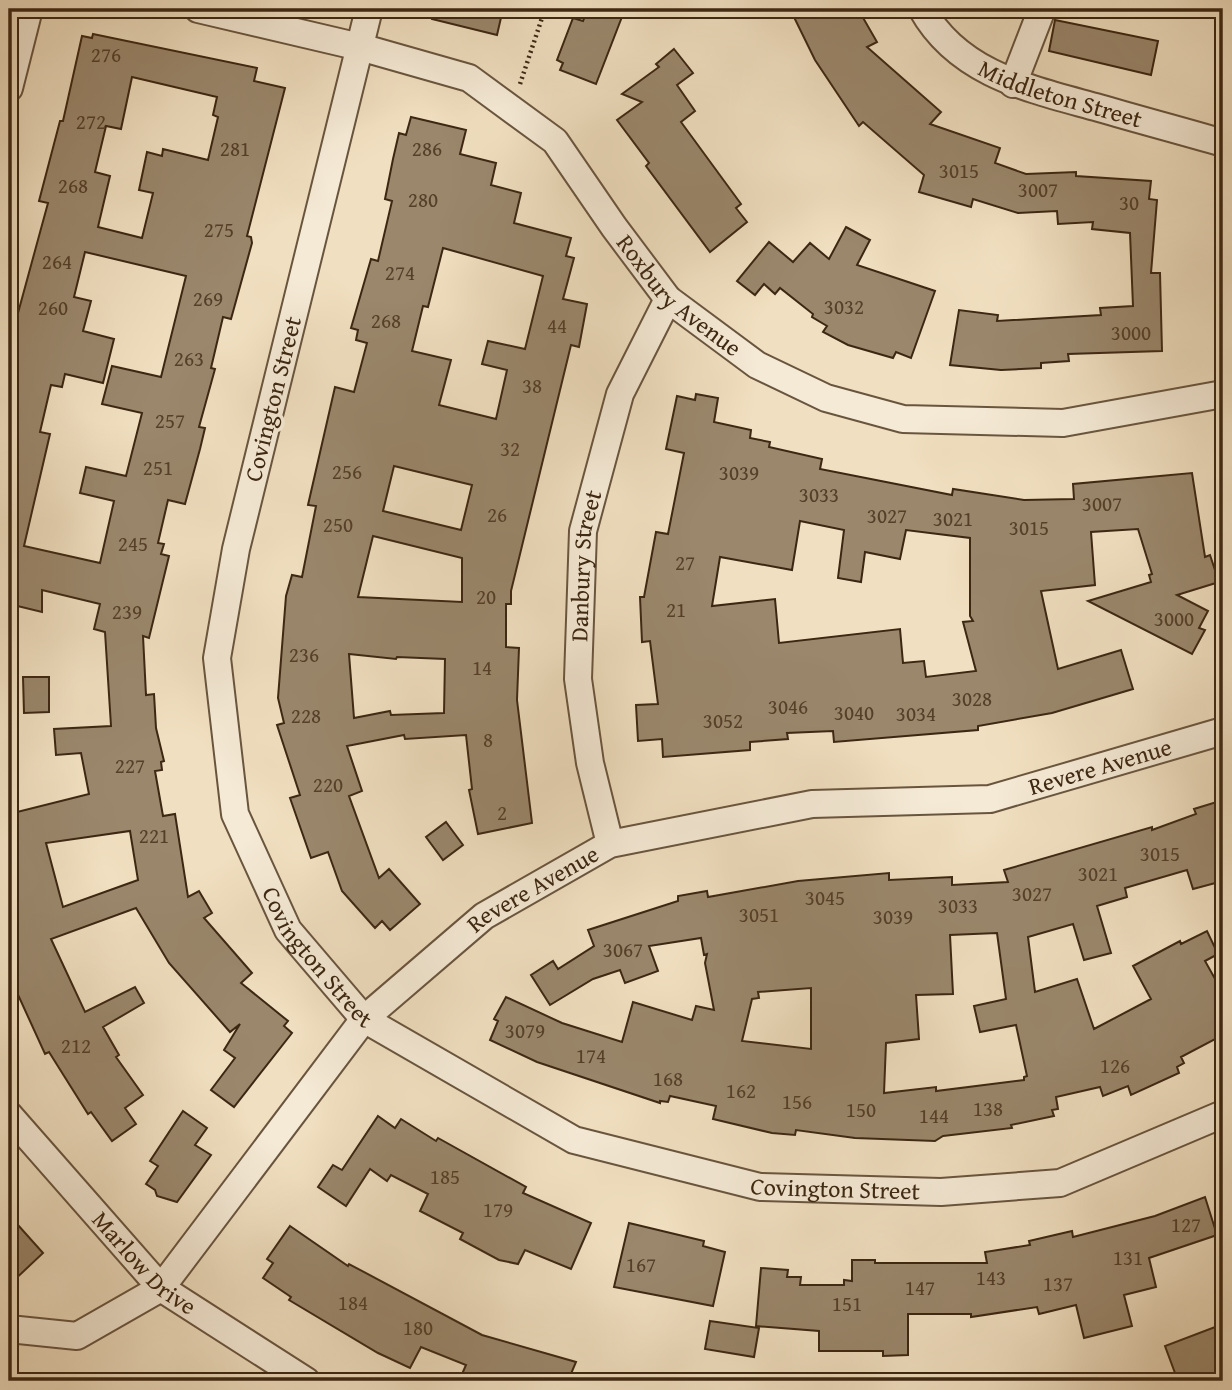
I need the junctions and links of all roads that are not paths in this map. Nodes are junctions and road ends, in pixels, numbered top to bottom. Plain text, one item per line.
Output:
1 (29, 9) edge
2 (198, 9) edge
3 (369, 9) edge
4 (922, 9) edge
5 (1042, 9) edge
6 (360, 47) junction
7 (1013, 84) junction
8 (9, 88) edge
9 (1223, 143) edge
10 (668, 299) junction
11 (1223, 394) edge
12 (1223, 731) edge
13 (610, 844) junction
14 (365, 1018) junction
15 (1223, 1114) edge
16 (9, 1115) edge
17 (161, 1288) junction
18 (9, 1329) edge
19 (306, 1381) edge

1 - 8 street
2 - 6 street, Roxbury Avenue
3 - 6 street, Covington Street
4 - 7 street, Middleton Street
5 - 7 street
6 - 10 street, Roxbury Avenue
6 - 14 street, Covington Street
7 - 9 street, Middleton Street
10 - 11 street, Roxbury Avenue
10 - 13 street, Danbury Street
12 - 13 street, Revere Avenue
13 - 14 street, Revere Avenue
14 - 15 street, Covington Street
14 - 17 street, Revere Avenue
16 - 17 street, Marlow Drive
17 - 18 street, Revere Avenue
17 - 19 street, Marlow Drive

